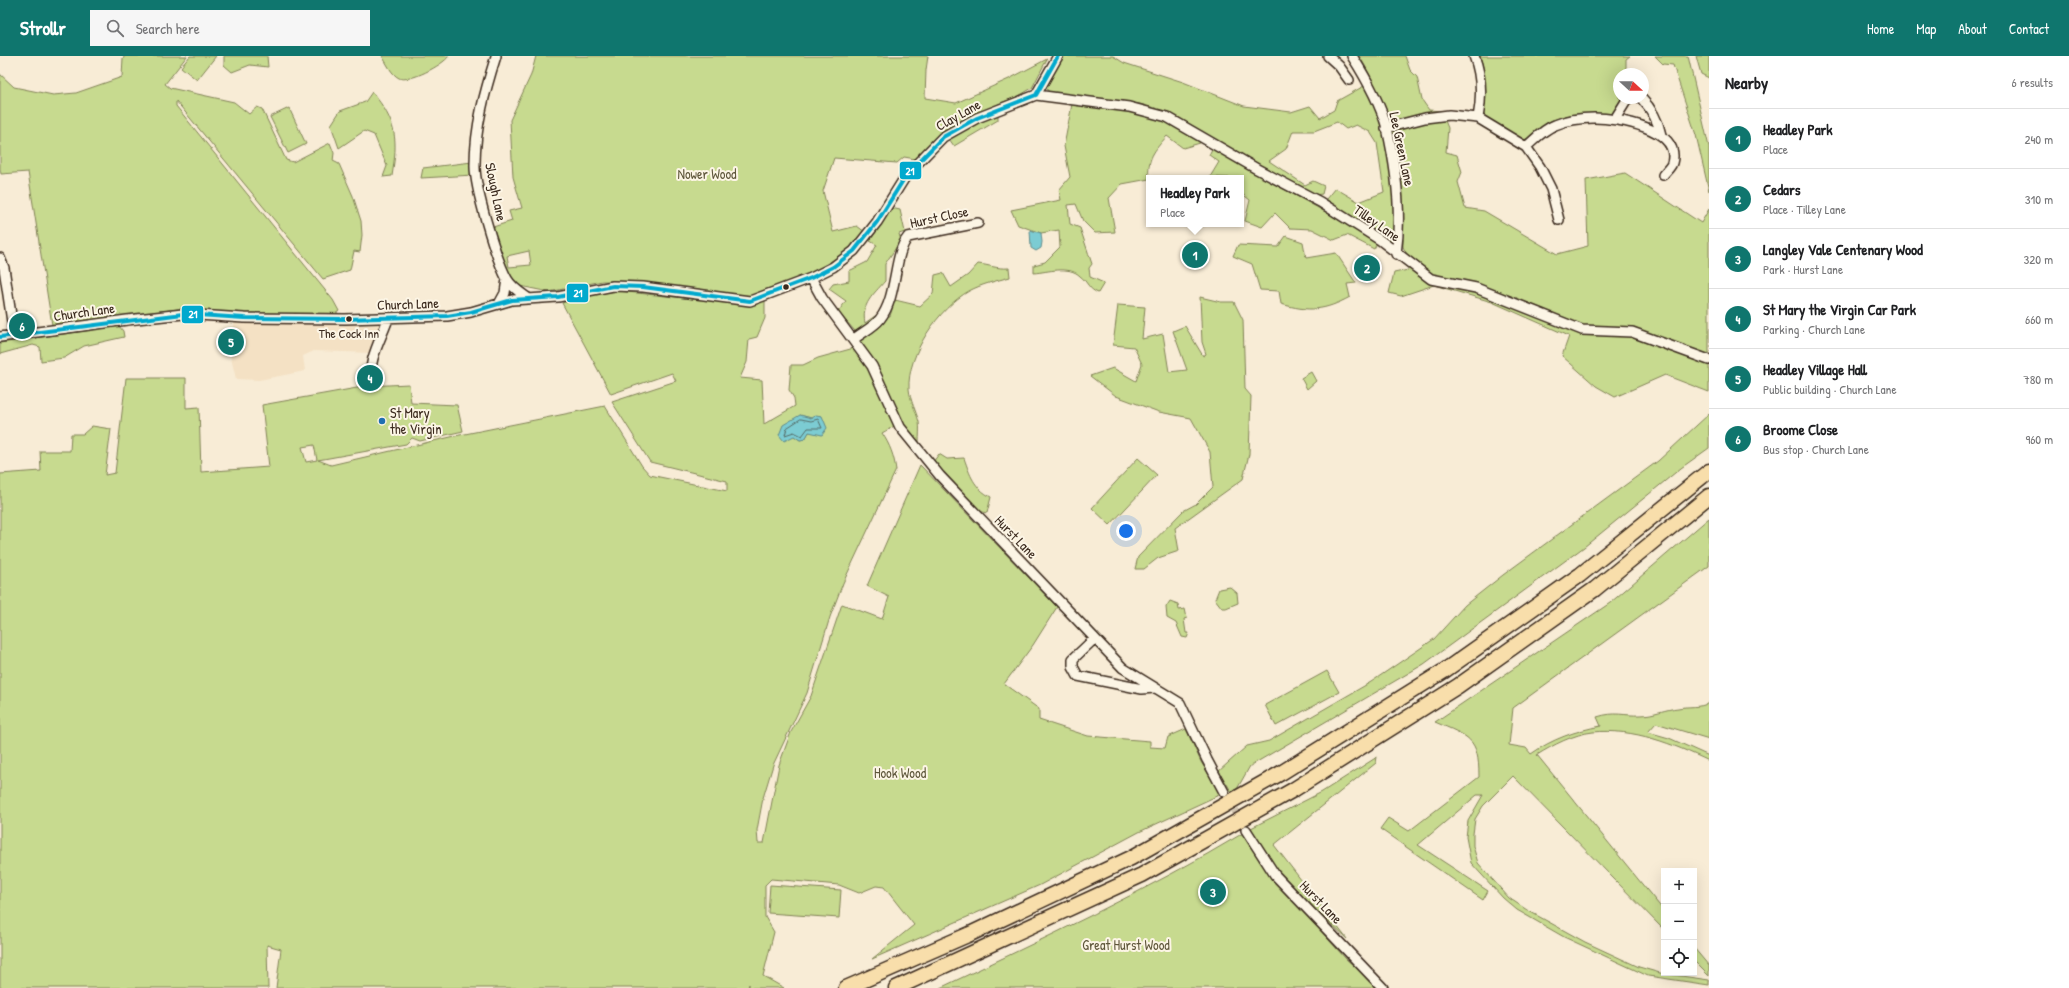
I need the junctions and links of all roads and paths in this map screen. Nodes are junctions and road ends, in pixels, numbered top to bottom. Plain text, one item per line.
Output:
1 (496, 56) edge
2 (1058, 56) edge
3 (1328, 56) edge
4 (1352, 56) edge
5 (1474, 56) edge
6 (1349, 80) dead end
7 (1036, 95) junction
8 (1624, 104) edge
9 (1647, 104) edge
10 (1478, 118) junction
11 (1614, 119) junction
12 (1386, 128) junction
13 (1661, 135) junction
14 (1526, 147) junction
15 (1663, 175) dead end
16 (1559, 220) dead end
17 (978, 223) dead end
18 (1396, 254) junction
19 (0, 258) edge
20 (810, 278) junction
21 (507, 279) junction
22 (529, 299) junction
23 (499, 304) junction
24 (388, 319) junction
25 (14, 335) junction
26 (0, 337) edge
27 (852, 340) junction
28 (1709, 360) edge
29 (371, 384) dead end
30 (1709, 471) edge
31 (1709, 496) edge
32 (1094, 639) junction
33 (1155, 688) junction
34 (1224, 792) tunnel mouth
35 (1246, 830) tunnel mouth
36 (846, 988) edge
37 (896, 988) edge
38 (1383, 988) edge

1 - 21 street, Slough Lane
2 - 7 street
3 - 6 street
4 - 12 street, Lee Green Lane
5 - 10 street
7 - 18 street, Tilley Lane
7 - 20 street, Clay Lane
8 - 11 street
9 - 13 street
10 - 12 street
10 - 14 street
11 - 13 street
11 - 14 street
12 - 18 street, Lee Green Lane
13 - 15 street
14 - 16 street
17 - 27 street, Hurst Close
18 - 28 street, Tilley Lane
19 - 25 street
20 - 22 street, Church Lane
20 - 27 street, Hurst Lane
21 - 22 street, Slough Lane
21 - 23 street
22 - 23 street, Church Lane
23 - 24 street, Church Lane
24 - 25 street, Church Lane
24 - 29 street
25 - 26 street, Church Lane
27 - 32 street, Hurst Lane
30 - 36 highway
31 - 37 highway
32 - 33 street, Hurst Lane
32 - 33 street
33 - 34 street, Hurst Lane
35 - 38 street, Hurst Lane

